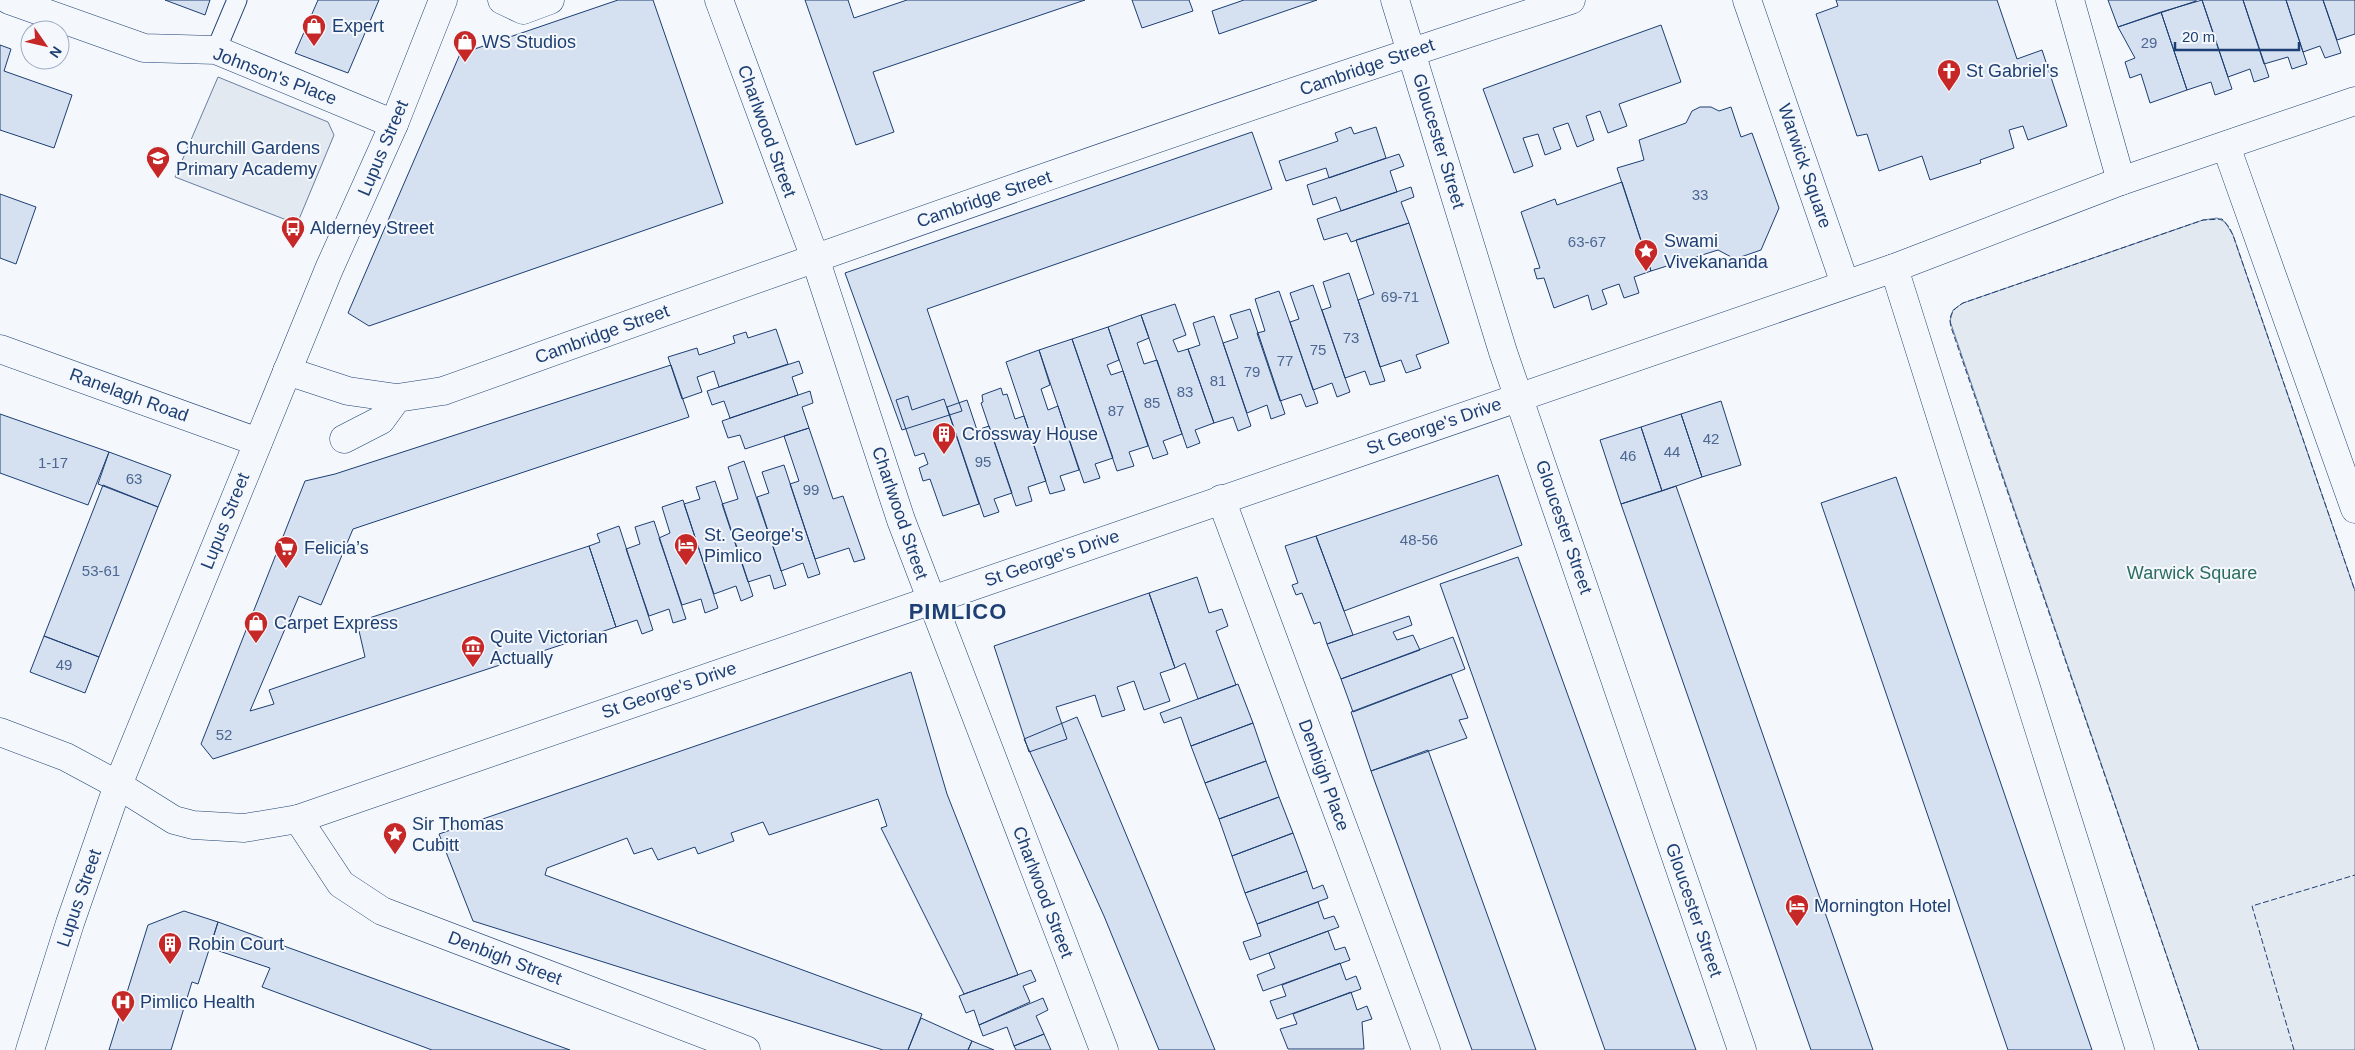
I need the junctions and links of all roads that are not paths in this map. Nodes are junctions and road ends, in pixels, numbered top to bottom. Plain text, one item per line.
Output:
1 (9, 0) edge
2 (236, 0) edge
3 (443, 0) edge
4 (502, 0) edge
5 (550, 0) edge
6 (719, 0) edge
7 (1395, 0) edge
8 (1571, 0) edge
9 (1748, 0) edge
10 (2070, 0) edge
11 (216, 50) junction
12 (1412, 51) junction
13 (2355, 101) edge
14 (394, 124) junction
15 (2226, 146) junction
16 (2121, 181) junction
17 (815, 258) junction
18 (1894, 268) junction
19 (1845, 284) junction
20 (0, 349) edge
21 (287, 372) junction
22 (1519, 396) junction
23 (397, 398) junction
24 (344, 438) dead end
25 (258, 442) junction
26 (1221, 499) junction
27 (2355, 508) edge
28 (930, 599) junction
29 (0, 732) edge
30 (118, 785) junction
31 (298, 819) junction
32 (30, 1050) edge
33 (746, 1050) edge
34 (1104, 1050) edge
35 (1426, 1050) edge
36 (1742, 1050) edge
37 (2140, 1050) edge

1 - 11 street, Johnson's Place
2 - 11 lane
3 - 14 street, Lupus Street
4 - 5 street
6 - 17 street, Charlwood Street
7 - 12 street, Gloucester Street
8 - 12 street, Cambridge Street
9 - 19 street, Warwick Square
10 - 16 street
11 - 14 street, Johnson's Place
12 - 17 street, Cambridge Street
12 - 22 street, Gloucester Street
13 - 15 street
14 - 21 street, Lupus Street
15 - 16 street
15 - 27 street
16 - 18 street
17 - 23 street, Cambridge Street
17 - 28 street, Charlwood Street
18 - 19 street
18 - 37 street
19 - 22 street, St George's Drive
20 - 25 street, Ranelagh Road
21 - 23 street, Cambridge Street
21 - 25 street, Lupus Street
22 - 26 street, St George's Drive
22 - 36 street, Gloucester Street
23 - 24 street
25 - 30 street, Lupus Street
26 - 28 street, St George's Drive
26 - 35 street, Denbigh Place
28 - 31 street, St George's Drive
28 - 34 street, Charlwood Street
29 - 30 street, St George's Drive
30 - 31 street, St George's Drive
30 - 32 street, Lupus Street
31 - 33 street, Denbigh Street

